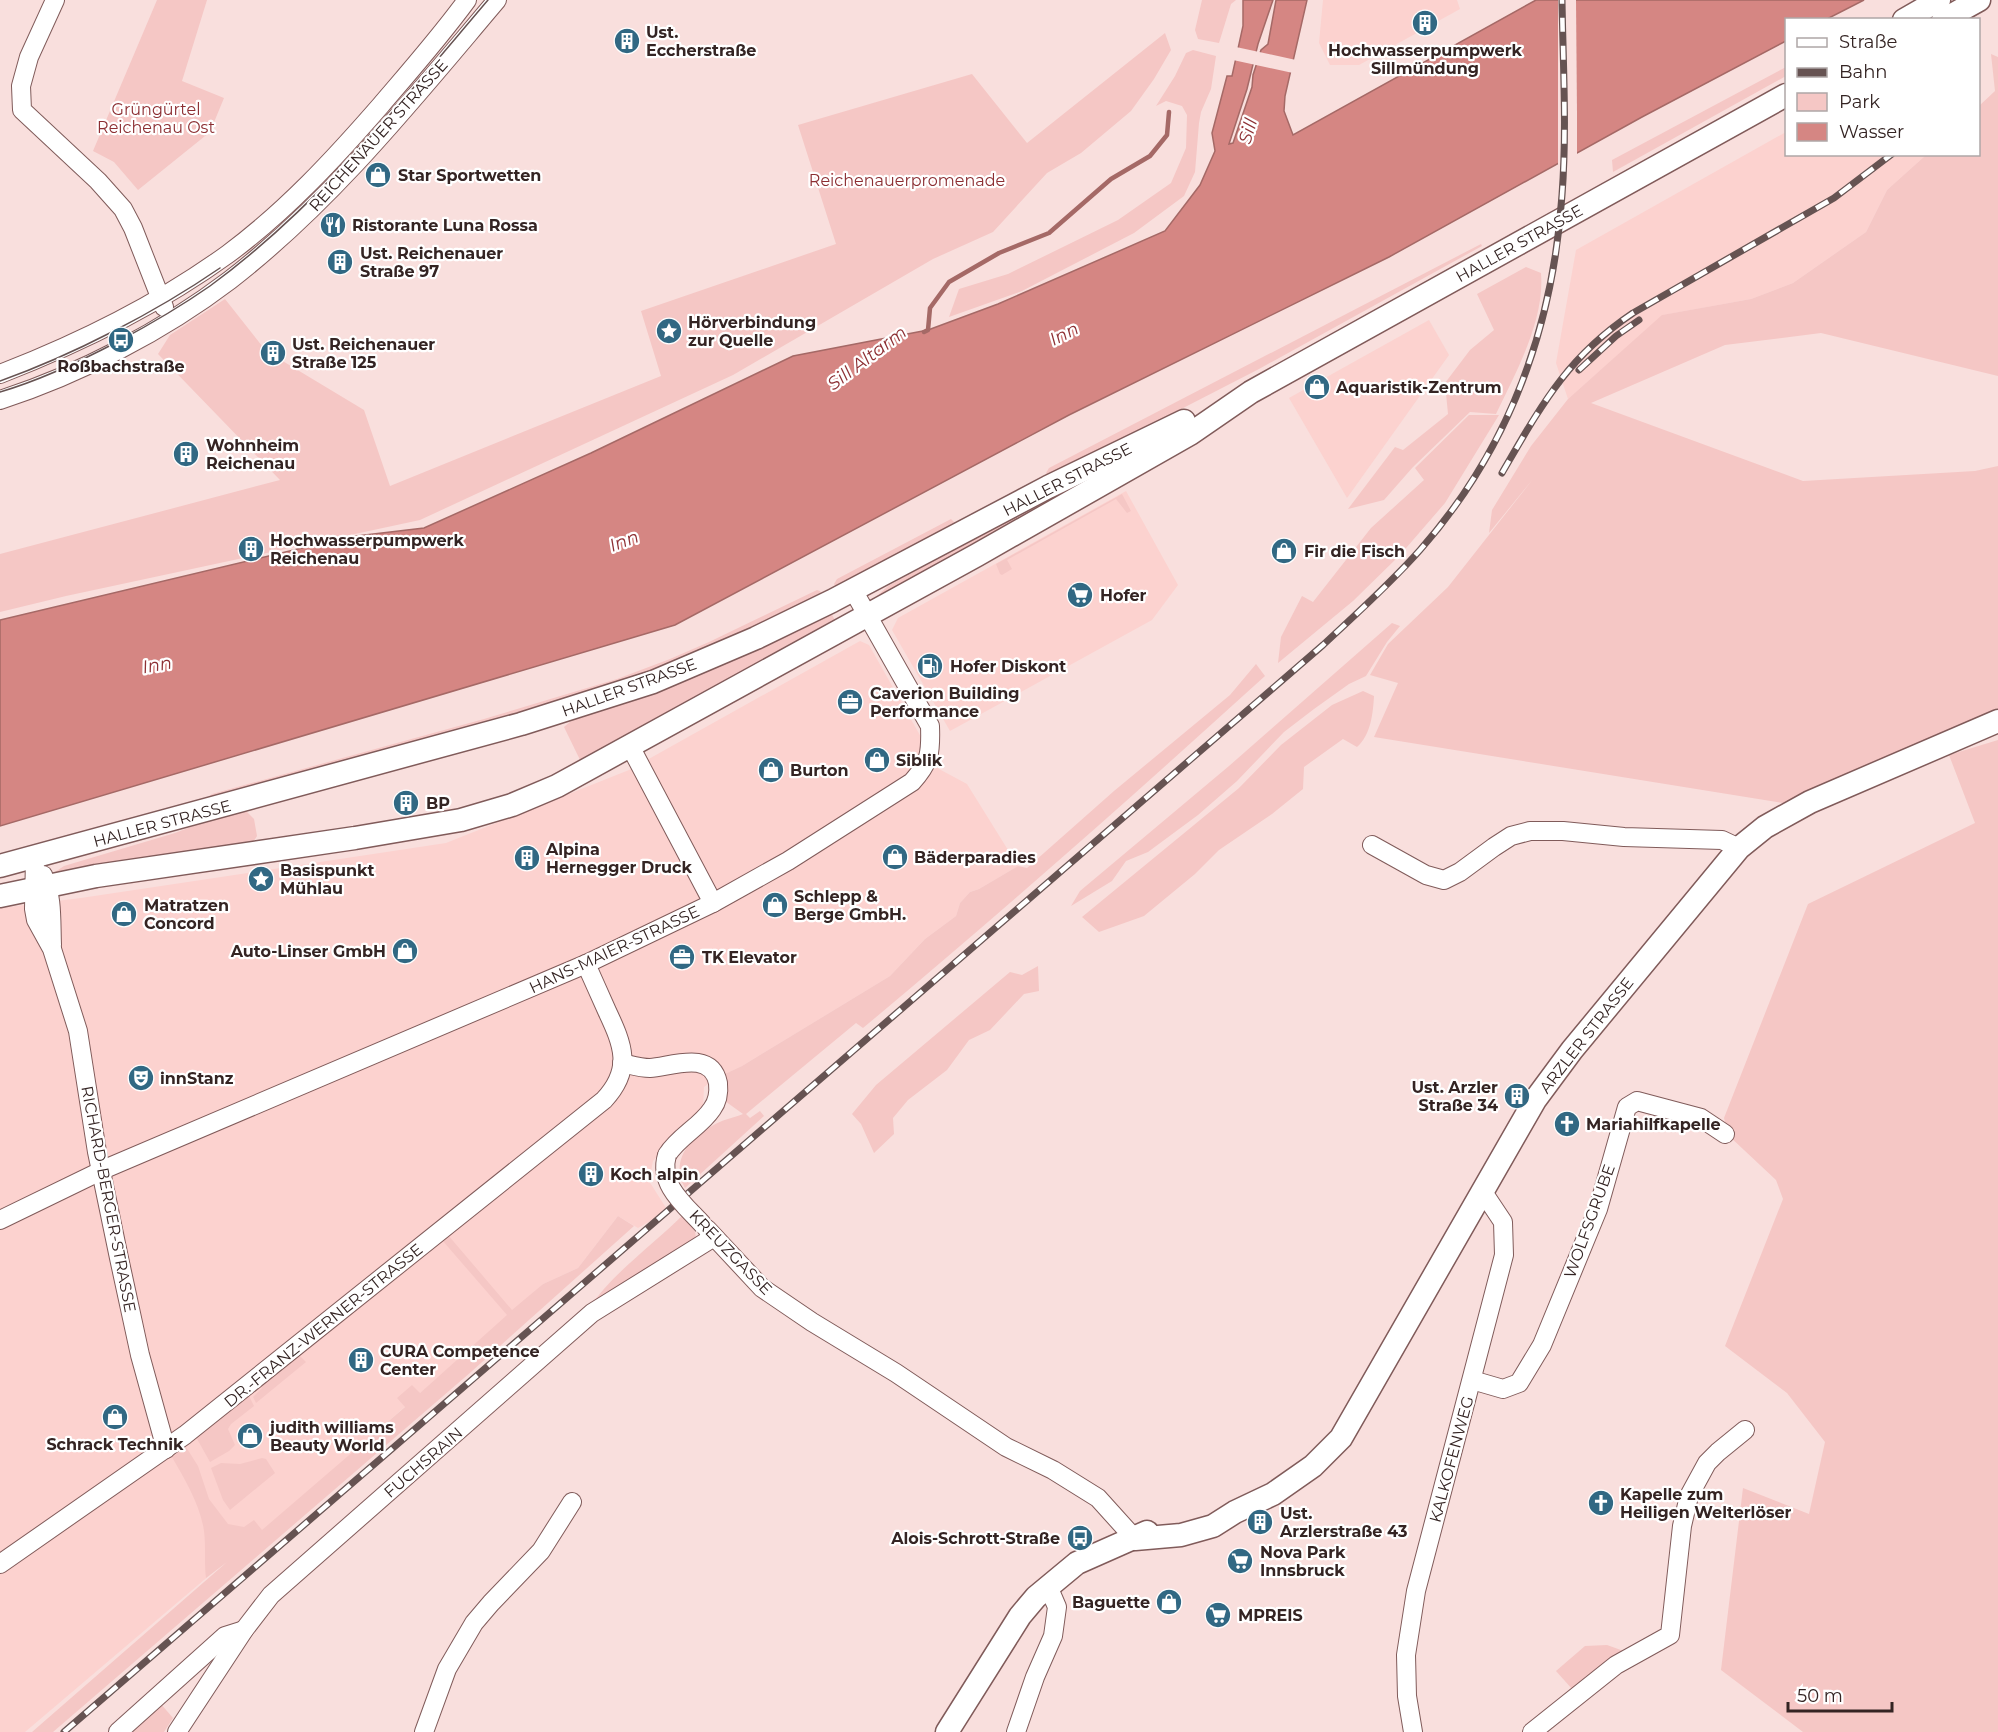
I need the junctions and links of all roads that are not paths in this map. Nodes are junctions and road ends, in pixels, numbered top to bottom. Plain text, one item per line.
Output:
1 (55, 0) edge
2 (467, 0) edge
3 (497, 0) edge
4 (1939, 0) edge
5 (1979, 0) edge
6 (1908, 18) edge
7 (1947, 18) edge
8 (1785, 96) edge
9 (161, 297) junction
10 (160, 326) junction
11 (0, 374) edge
12 (1251, 392) junction
13 (0, 400) edge
14 (853, 590) junction
15 (866, 615) junction
16 (1998, 721) edge
17 (630, 746) junction
18 (1372, 845) dead end
19 (1739, 849) junction
20 (35, 857) junction
21 (0, 866) edge
22 (40, 887) junction
23 (0, 896) edge
24 (713, 903) junction
25 (585, 964) junction
26 (622, 1063) junction
27 (1725, 1134) dead end
28 (101, 1171) junction
29 (1483, 1192) junction
30 (0, 1220) edge
31 (708, 1231) junction
32 (1472, 1380) junction
33 (1745, 1430) dead end
34 (166, 1449) junction
35 (572, 1502) dead end
36 (1135, 1539) junction
37 (0, 1564) edge
38 (1048, 1586) junction
39 (244, 1630) junction
40 (118, 1732) edge
41 (177, 1732) edge
42 (424, 1732) edge
43 (947, 1732) edge
44 (1016, 1732) edge
45 (1413, 1732) edge
46 (1532, 1732) edge

1 - 9 street
2 - 9 street, REICHENAUER STRASSE
3 - 10 street, REICHENAUER STRASSE
4 - 6 main road
5 - 7 main road
8 - 12 main road, HALLER STRASSE
9 - 10 street
9 - 11 street, REICHENAUER STRASSE
10 - 13 street, REICHENAUER STRASSE
12 - 14 main road, HALLER STRASSE
12 - 15 main road, HALLER STRASSE
14 - 15 street, HANS-MAIER-STRASSE
14 - 20 main road, HALLER STRASSE
15 - 17 main road, HALLER STRASSE
15 - 24 street, HANS-MAIER-STRASSE
16 - 19 main road, ARZLER STRASSE
17 - 22 main road, HALLER STRASSE
17 - 24 street
18 - 19 street
19 - 29 main road, ARZLER STRASSE
20 - 21 main road, HALLER STRASSE
20 - 22 street, RICHARD-BERGER-STRASSE
22 - 23 main road, HALLER STRASSE
22 - 28 street, RICHARD-BERGER-STRASSE
24 - 25 street, HANS-MAIER-STRASSE
25 - 26 street
25 - 28 street, HANS-MAIER-STRASSE
26 - 31 street, KREUZGASSE, bridge
26 - 34 street, DR.-FRANZ-WERNER-STRASSE
27 - 32 street, WOLFSGRUBE
28 - 30 street, HANS-MAIER-STRASSE
28 - 34 street, RICHARD-BERGER-STRASSE
29 - 32 street, KALKOFENWEG
29 - 36 main road, ARZLER STRASSE
31 - 36 street, KREUZGASSE
31 - 39 street, FUCHSRAIN
32 - 45 street, KALKOFENWEG
33 - 46 street
34 - 37 street, DR.-FRANZ-WERNER-STRASSE
35 - 42 street
36 - 38 main road, ARZLER STRASSE
38 - 43 main road, ARZLER STRASSE
38 - 44 street
39 - 40 street
39 - 41 street, FUCHSRAIN

